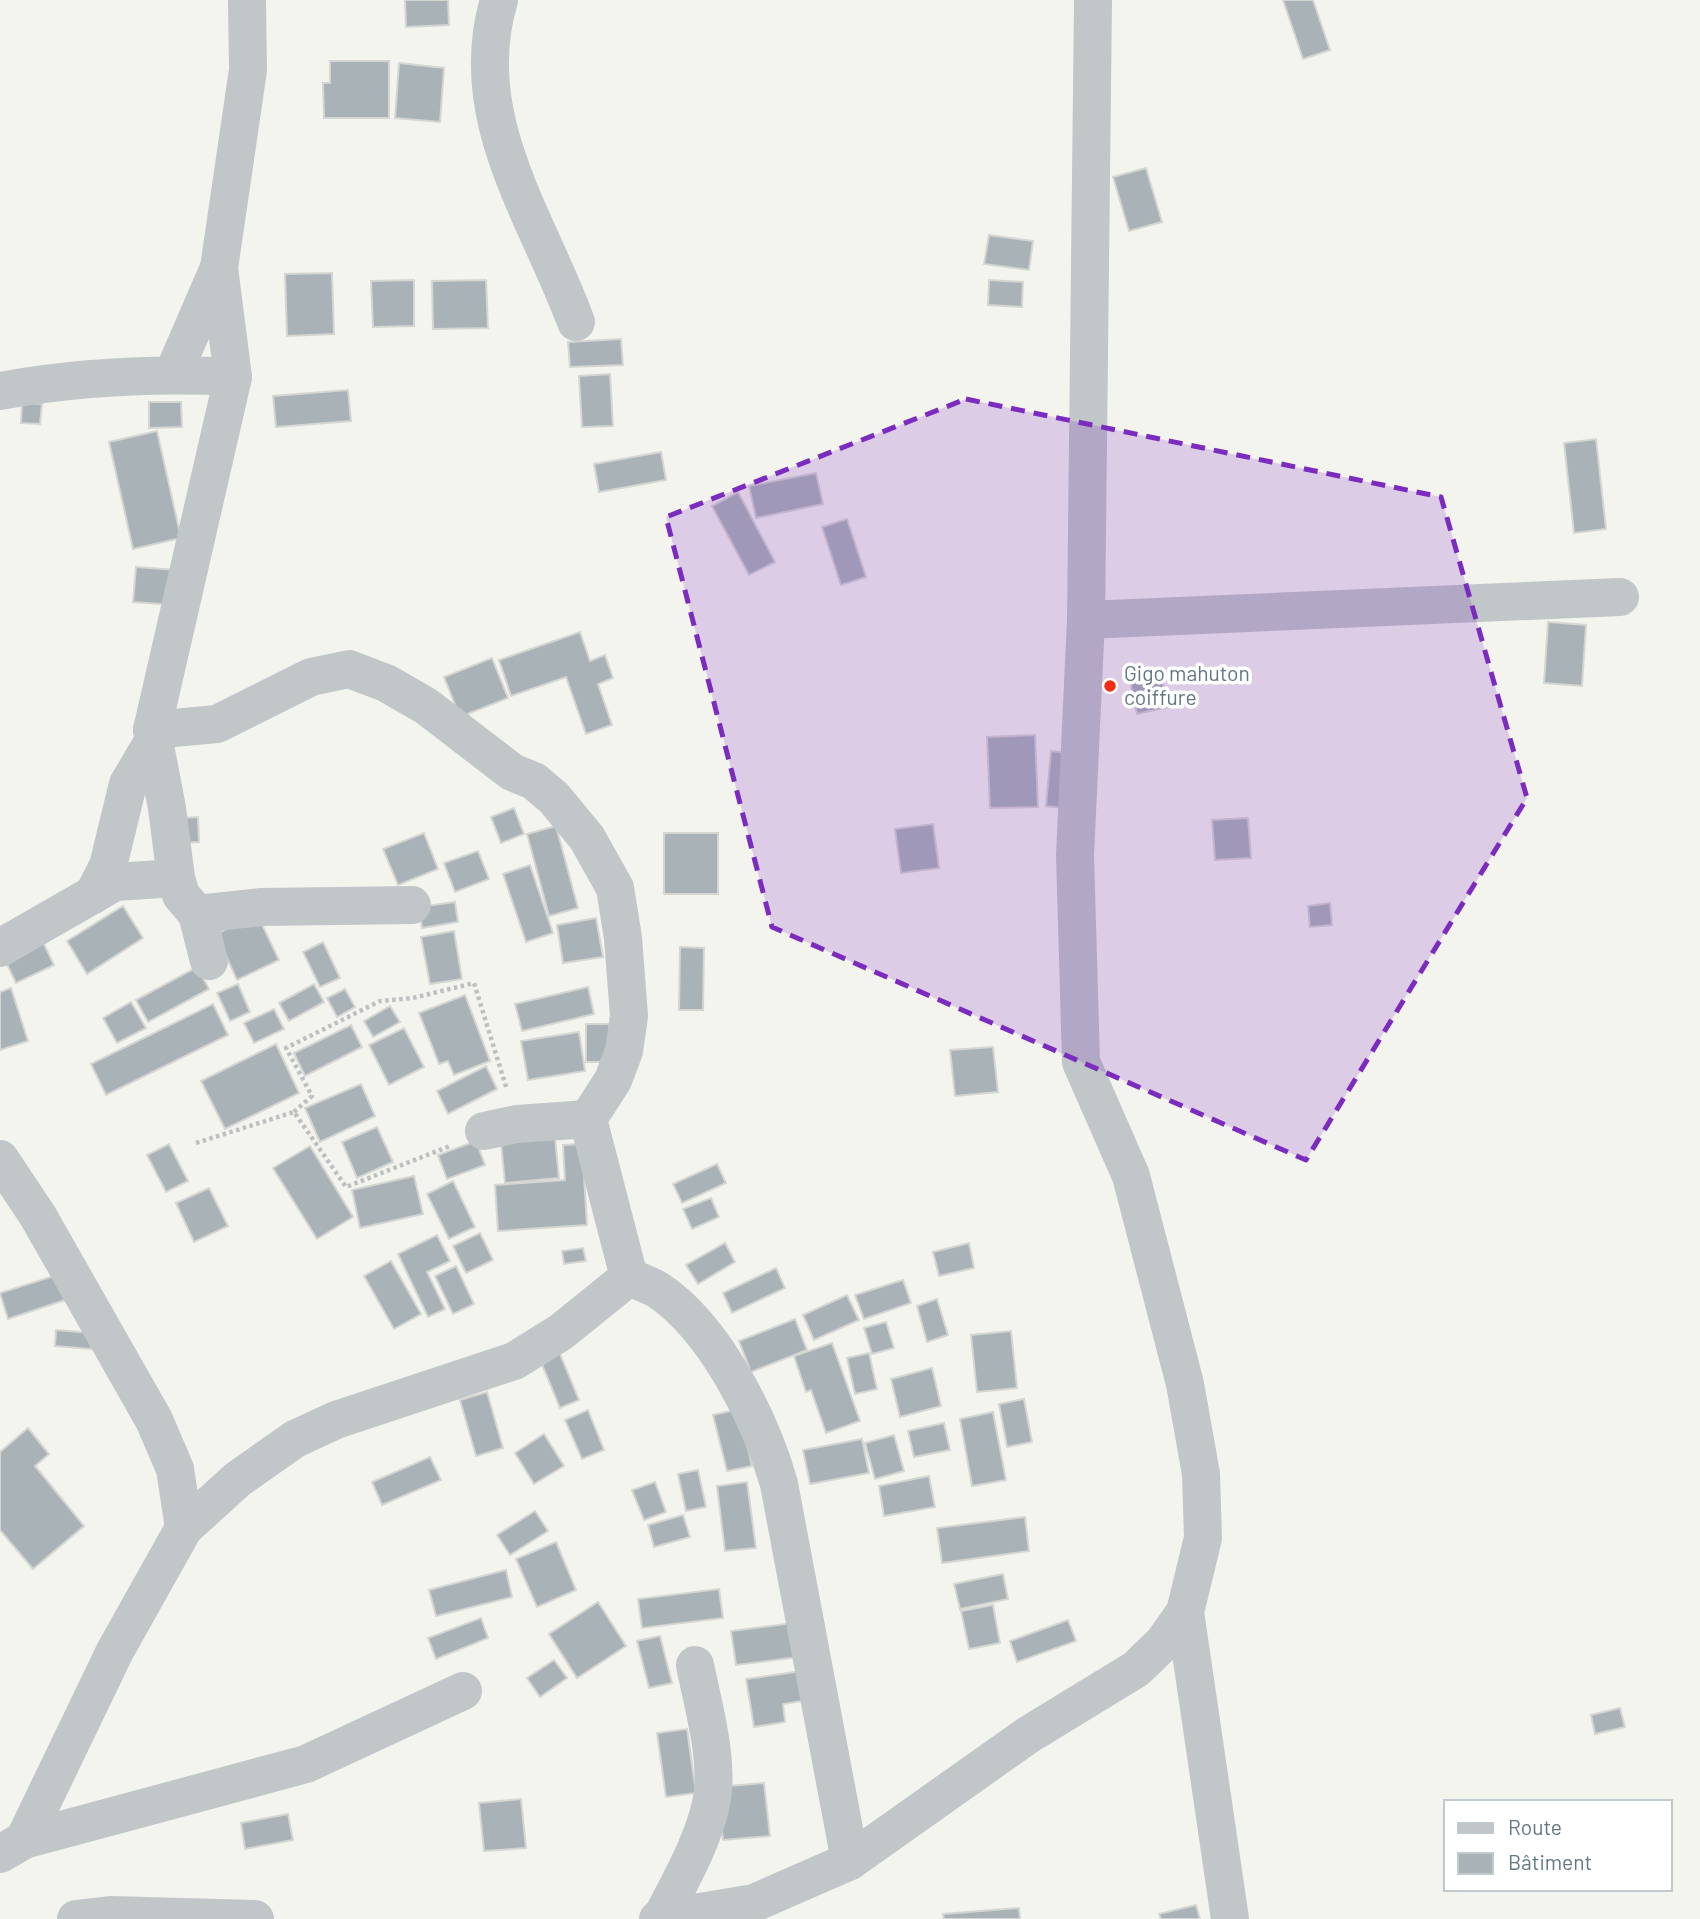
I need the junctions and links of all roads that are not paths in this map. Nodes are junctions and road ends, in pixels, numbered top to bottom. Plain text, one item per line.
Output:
1 (247, 0) edge
2 (499, 0) edge
3 (1093, 0) edge
4 (219, 268) junction
5 (576, 322) dead end
6 (173, 374) junction
7 (233, 377) junction
8 (0, 391) edge
9 (1620, 597) dead end
10 (1086, 620) junction
11 (153, 735) junction
12 (176, 878) junction
13 (93, 895) junction
14 (412, 905) dead end
15 (197, 914) junction
16 (0, 948) edge
17 (209, 961) dead end
18 (588, 1119) junction
19 (500, 1127) road end
20 (0, 1159) edge
21 (629, 1277) junction
22 (184, 1528) junction
23 (1185, 1612) junction
24 (695, 1665) dead end
25 (463, 1691) dead end
26 (12, 1847) edge
27 (850, 1861) junction
28 (660, 1918) edge
29 (76, 1919) edge
30 (255, 1919) edge
31 (1230, 1919) edge

1 - 4 street
2 - 5 street
3 - 10 street
4 - 6 street
4 - 7 street
6 - 7 street
6 - 8 street
7 - 11 street
9 - 10 street
10 - 23 street
11 - 12 street
11 - 13 street
11 - 18 street
12 - 13 street
12 - 15 street
13 - 16 street
14 - 15 street
15 - 17 street
18 - 19 street
18 - 21 street
20 - 22 street
21 - 22 street
21 - 27 street
22 - 26 street
23 - 27 street
23 - 31 street
24 - 28 street
25 - 26 street
27 - 28 street
29 - 30 street

